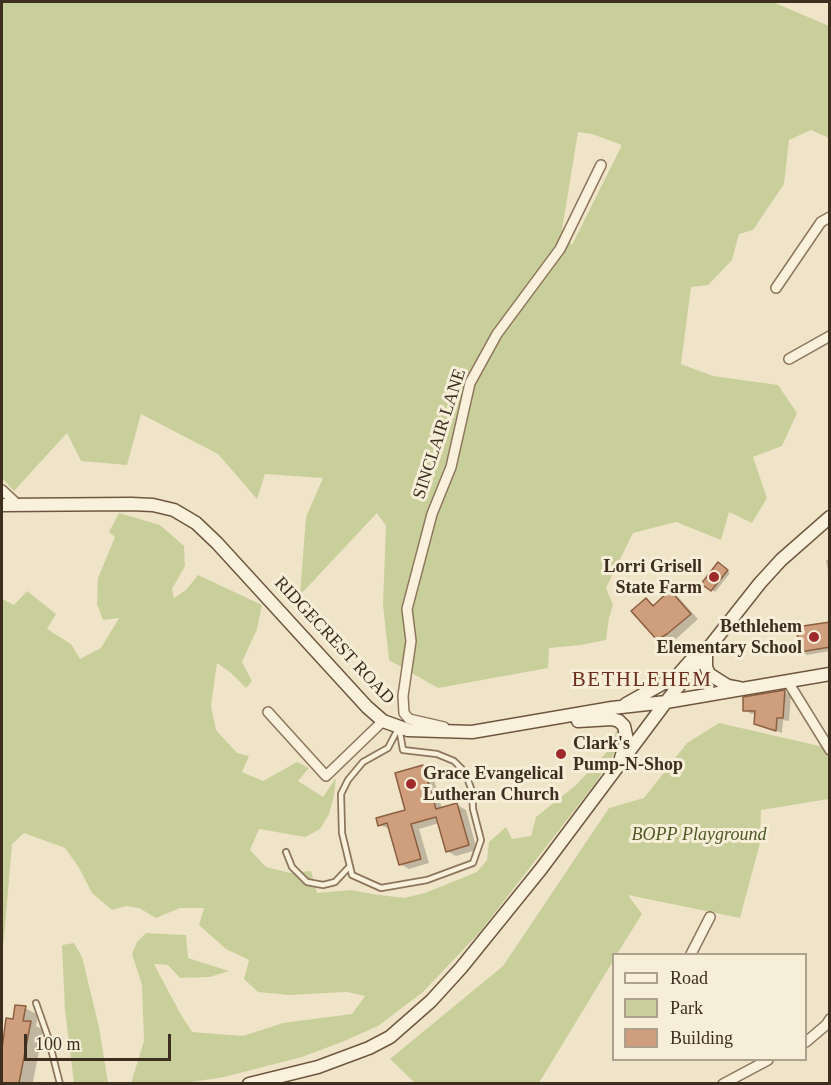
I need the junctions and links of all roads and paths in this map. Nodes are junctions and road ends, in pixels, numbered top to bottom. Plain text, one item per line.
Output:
1 (601, 165) dead end
2 (830, 217) edge
3 (776, 288) dead end
4 (830, 336) edge
5 (789, 359) dead end
6 (2, 490) edge
7 (17, 504) junction
8 (2, 505) edge
9 (830, 516) edge
10 (741, 607) junction
11 (706, 654) junction
12 (830, 674) edge
13 (788, 682) junction
14 (746, 688) junction
15 (666, 702) junction
16 (621, 706) junction
17 (268, 712) dead end
18 (541, 720) junction
19 (383, 721) junction
20 (399, 727) junction
21 (467, 732) junction
22 (830, 750) edge
23 (619, 766) junction
24 (286, 852) dead end
25 (350, 866) junction
26 (710, 917) dead end
27 (692, 953) edge
28 (36, 1003) dead end
29 (830, 1018) edge
30 (807, 1041) edge
31 (764, 1061) edge
32 (60, 1083) edge
33 (249, 1083) edge
34 (723, 1083) edge

1 - 21 street, SINCLAIR LANE
2 - 3 street
4 - 5 street
6 - 7 street
7 - 8 main road, RIDGECREST ROAD
7 - 19 main road, RIDGECREST ROAD
9 - 10 main road
10 - 11 main road
10 - 16 main road
11 - 14 main road
11 - 15 main road
12 - 13 main road, RIDGECREST ROAD
13 - 14 main road, RIDGECREST ROAD
13 - 22 street
14 - 15 main road, RIDGECREST ROAD
15 - 16 main road, RIDGECREST ROAD
15 - 23 main road
16 - 18 main road, RIDGECREST ROAD
17 - 19 street
18 - 21 main road, RIDGECREST ROAD
18 - 23 main road
19 - 20 main road, RIDGECREST ROAD
20 - 21 main road, RIDGECREST ROAD
20 - 25 lane
20 - 25 lane
23 - 33 main road
24 - 25 lane
26 - 27 street
28 - 32 lane
29 - 30 street
31 - 34 street

